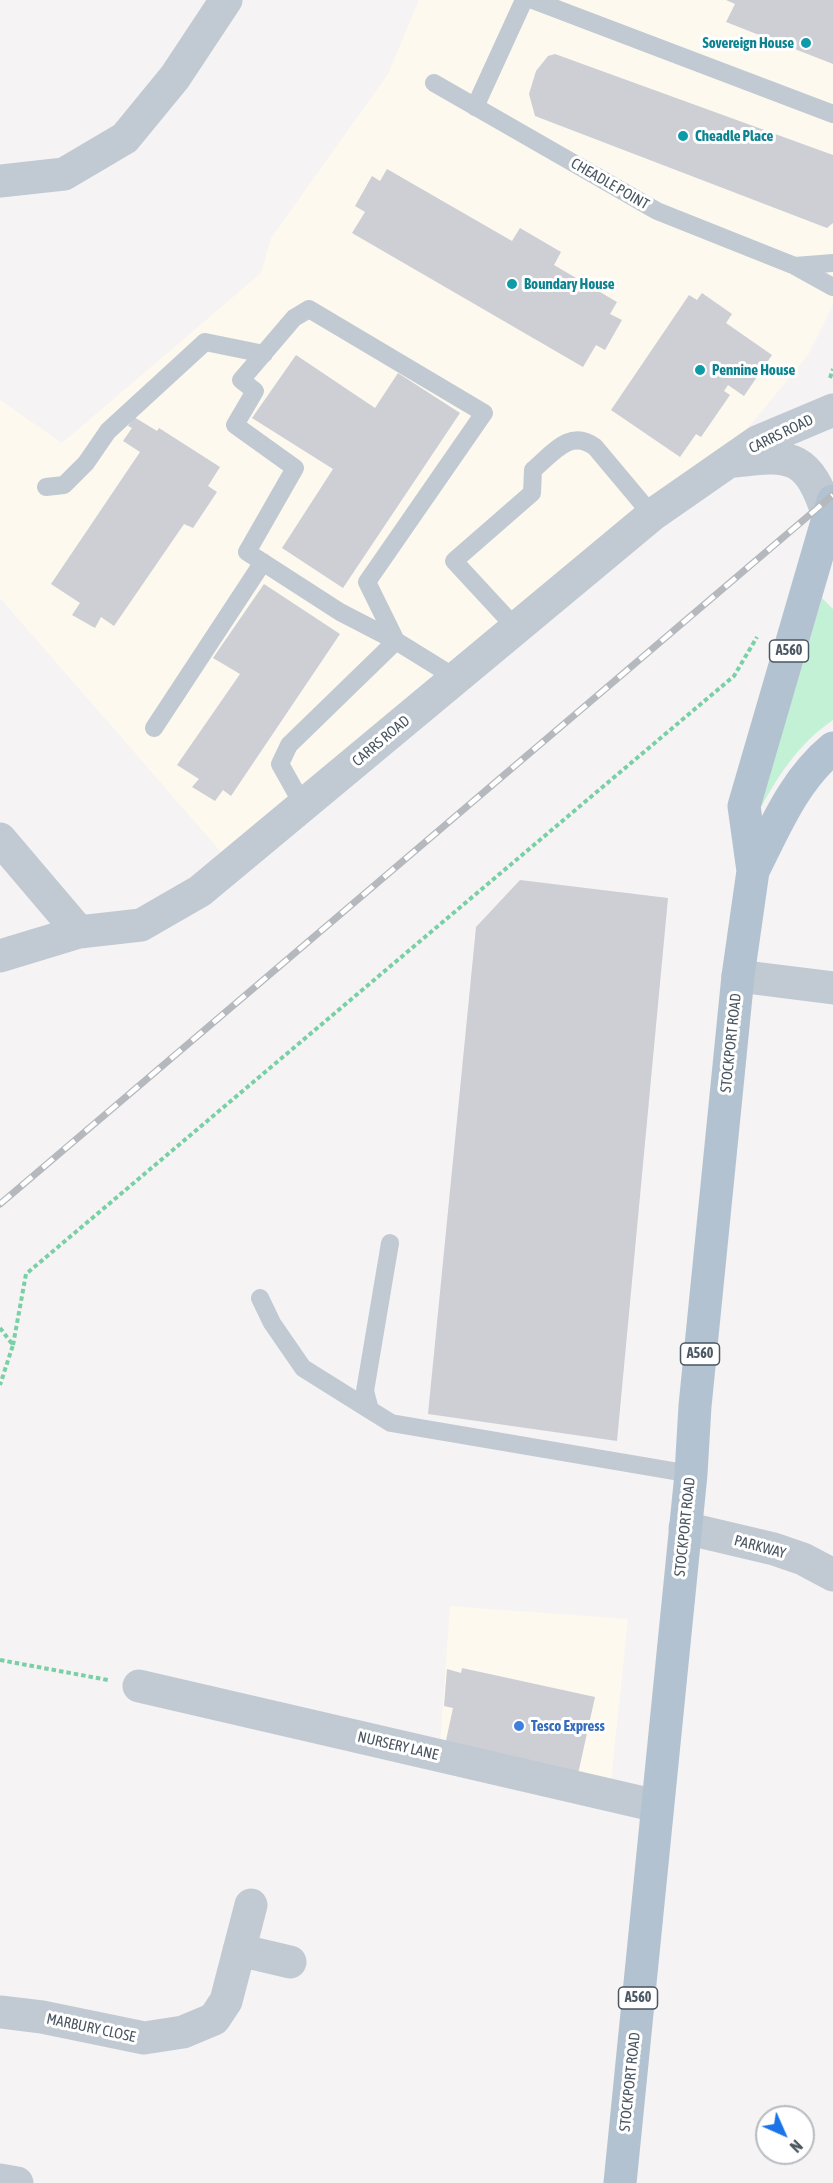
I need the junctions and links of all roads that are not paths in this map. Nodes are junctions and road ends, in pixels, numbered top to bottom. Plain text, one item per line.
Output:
1 (226, 0) edge
2 (524, 0) edge
3 (533, 0) edge
4 (434, 83) dead end
5 (475, 107) junction
6 (833, 114) edge
7 (0, 181) edge
8 (833, 263) edge
9 (795, 266) junction
10 (833, 287) edge
11 (264, 354) junction
12 (833, 410) edge
13 (731, 462) junction
14 (46, 487) dead end
15 (652, 514) junction
16 (829, 530) edge
17 (263, 562) junction
18 (516, 628) junction
19 (396, 641) junction
20 (456, 678) junction
21 (154, 728) dead end
22 (833, 748) edge
23 (303, 806) junction
24 (0, 839) edge
25 (753, 871) junction
26 (79, 933) junction
27 (0, 957) edge
28 (738, 976) junction
29 (833, 988) edge
30 (390, 1243) dead end
31 (260, 1298) dead end
32 (370, 1410) junction
33 (691, 1474) junction
34 (685, 1528) junction
35 (833, 1575) edge
36 (139, 1686) road end
37 (657, 1806) junction
38 (251, 1905) dead end
39 (239, 1950) junction
40 (290, 1962) dead end
41 (0, 2012) edge
42 (0, 2180) edge
43 (17, 2183) edge
44 (620, 2183) edge

1 - 7 street
2 - 5 lane
3 - 6 lane
4 - 5 lane, CHEADLE POINT
5 - 9 lane, CHEADLE POINT
8 - 9 lane, CHEADLE POINT
9 - 10 lane, CHEADLE POINT
11 - 14 lane
11 - 17 lane
11 - 19 lane
12 - 13 street, CARRS ROAD
13 - 15 street, CARRS ROAD
13 - 16 street, CARRS ROAD
15 - 18 street, CARRS ROAD
15 - 18 lane
16 - 25 main road, STOCKPORT ROAD / A560
17 - 19 lane
17 - 21 lane
18 - 20 street, CARRS ROAD
19 - 20 lane
19 - 23 lane
20 - 23 street, CARRS ROAD
22 - 25 main road, STOCKPORT ROAD / A560
23 - 26 street, CARRS ROAD
24 - 26 street
25 - 28 main road, STOCKPORT ROAD / A560
26 - 27 street, CARRS ROAD
28 - 29 street
28 - 33 main road, STOCKPORT ROAD / A560
30 - 32 lane
31 - 32 lane
32 - 33 lane
33 - 34 main road, STOCKPORT ROAD / A560
34 - 35 street, PARKWAY
34 - 37 main road, STOCKPORT ROAD / A560
36 - 37 street, NURSERY LANE
37 - 44 main road, STOCKPORT ROAD / A560
38 - 39 street, MARBURY CLOSE
39 - 40 street
39 - 41 street, MARBURY CLOSE
42 - 43 street

